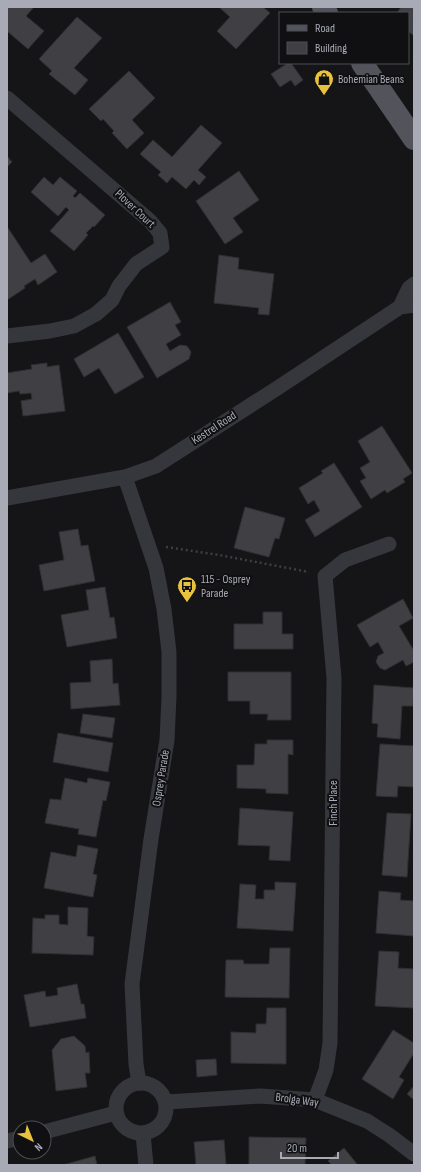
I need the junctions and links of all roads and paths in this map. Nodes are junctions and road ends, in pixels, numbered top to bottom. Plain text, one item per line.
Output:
1 (363, 64) edge
2 (7, 98) edge
3 (414, 139) edge
4 (414, 284) edge
5 (407, 306) edge
6 (7, 336) edge
7 (125, 477) junction
8 (7, 498) edge
9 (389, 544) dead end
10 (164, 547) dead end
11 (312, 572) dead end
12 (139, 1082) junction
13 (315, 1100) junction
14 (166, 1102) junction
15 (116, 1113) junction
16 (52, 1130) edge
17 (143, 1134) junction
18 (414, 1154) edge
19 (146, 1165) edge

1 - 3 main road
2 - 6 street, Plover Court
4 - 5 street, Kestrel Road
5 - 7 street, Kestrel Road
7 - 8 street, Kestrel Road
7 - 12 street, Osprey Parade
9 - 13 street, Finch Place
10 - 11 path
12 - 14 street
12 - 15 street
13 - 14 street, Brolga Way
13 - 18 street, Brolga Way
14 - 17 street
15 - 16 street
15 - 17 street
17 - 19 street

